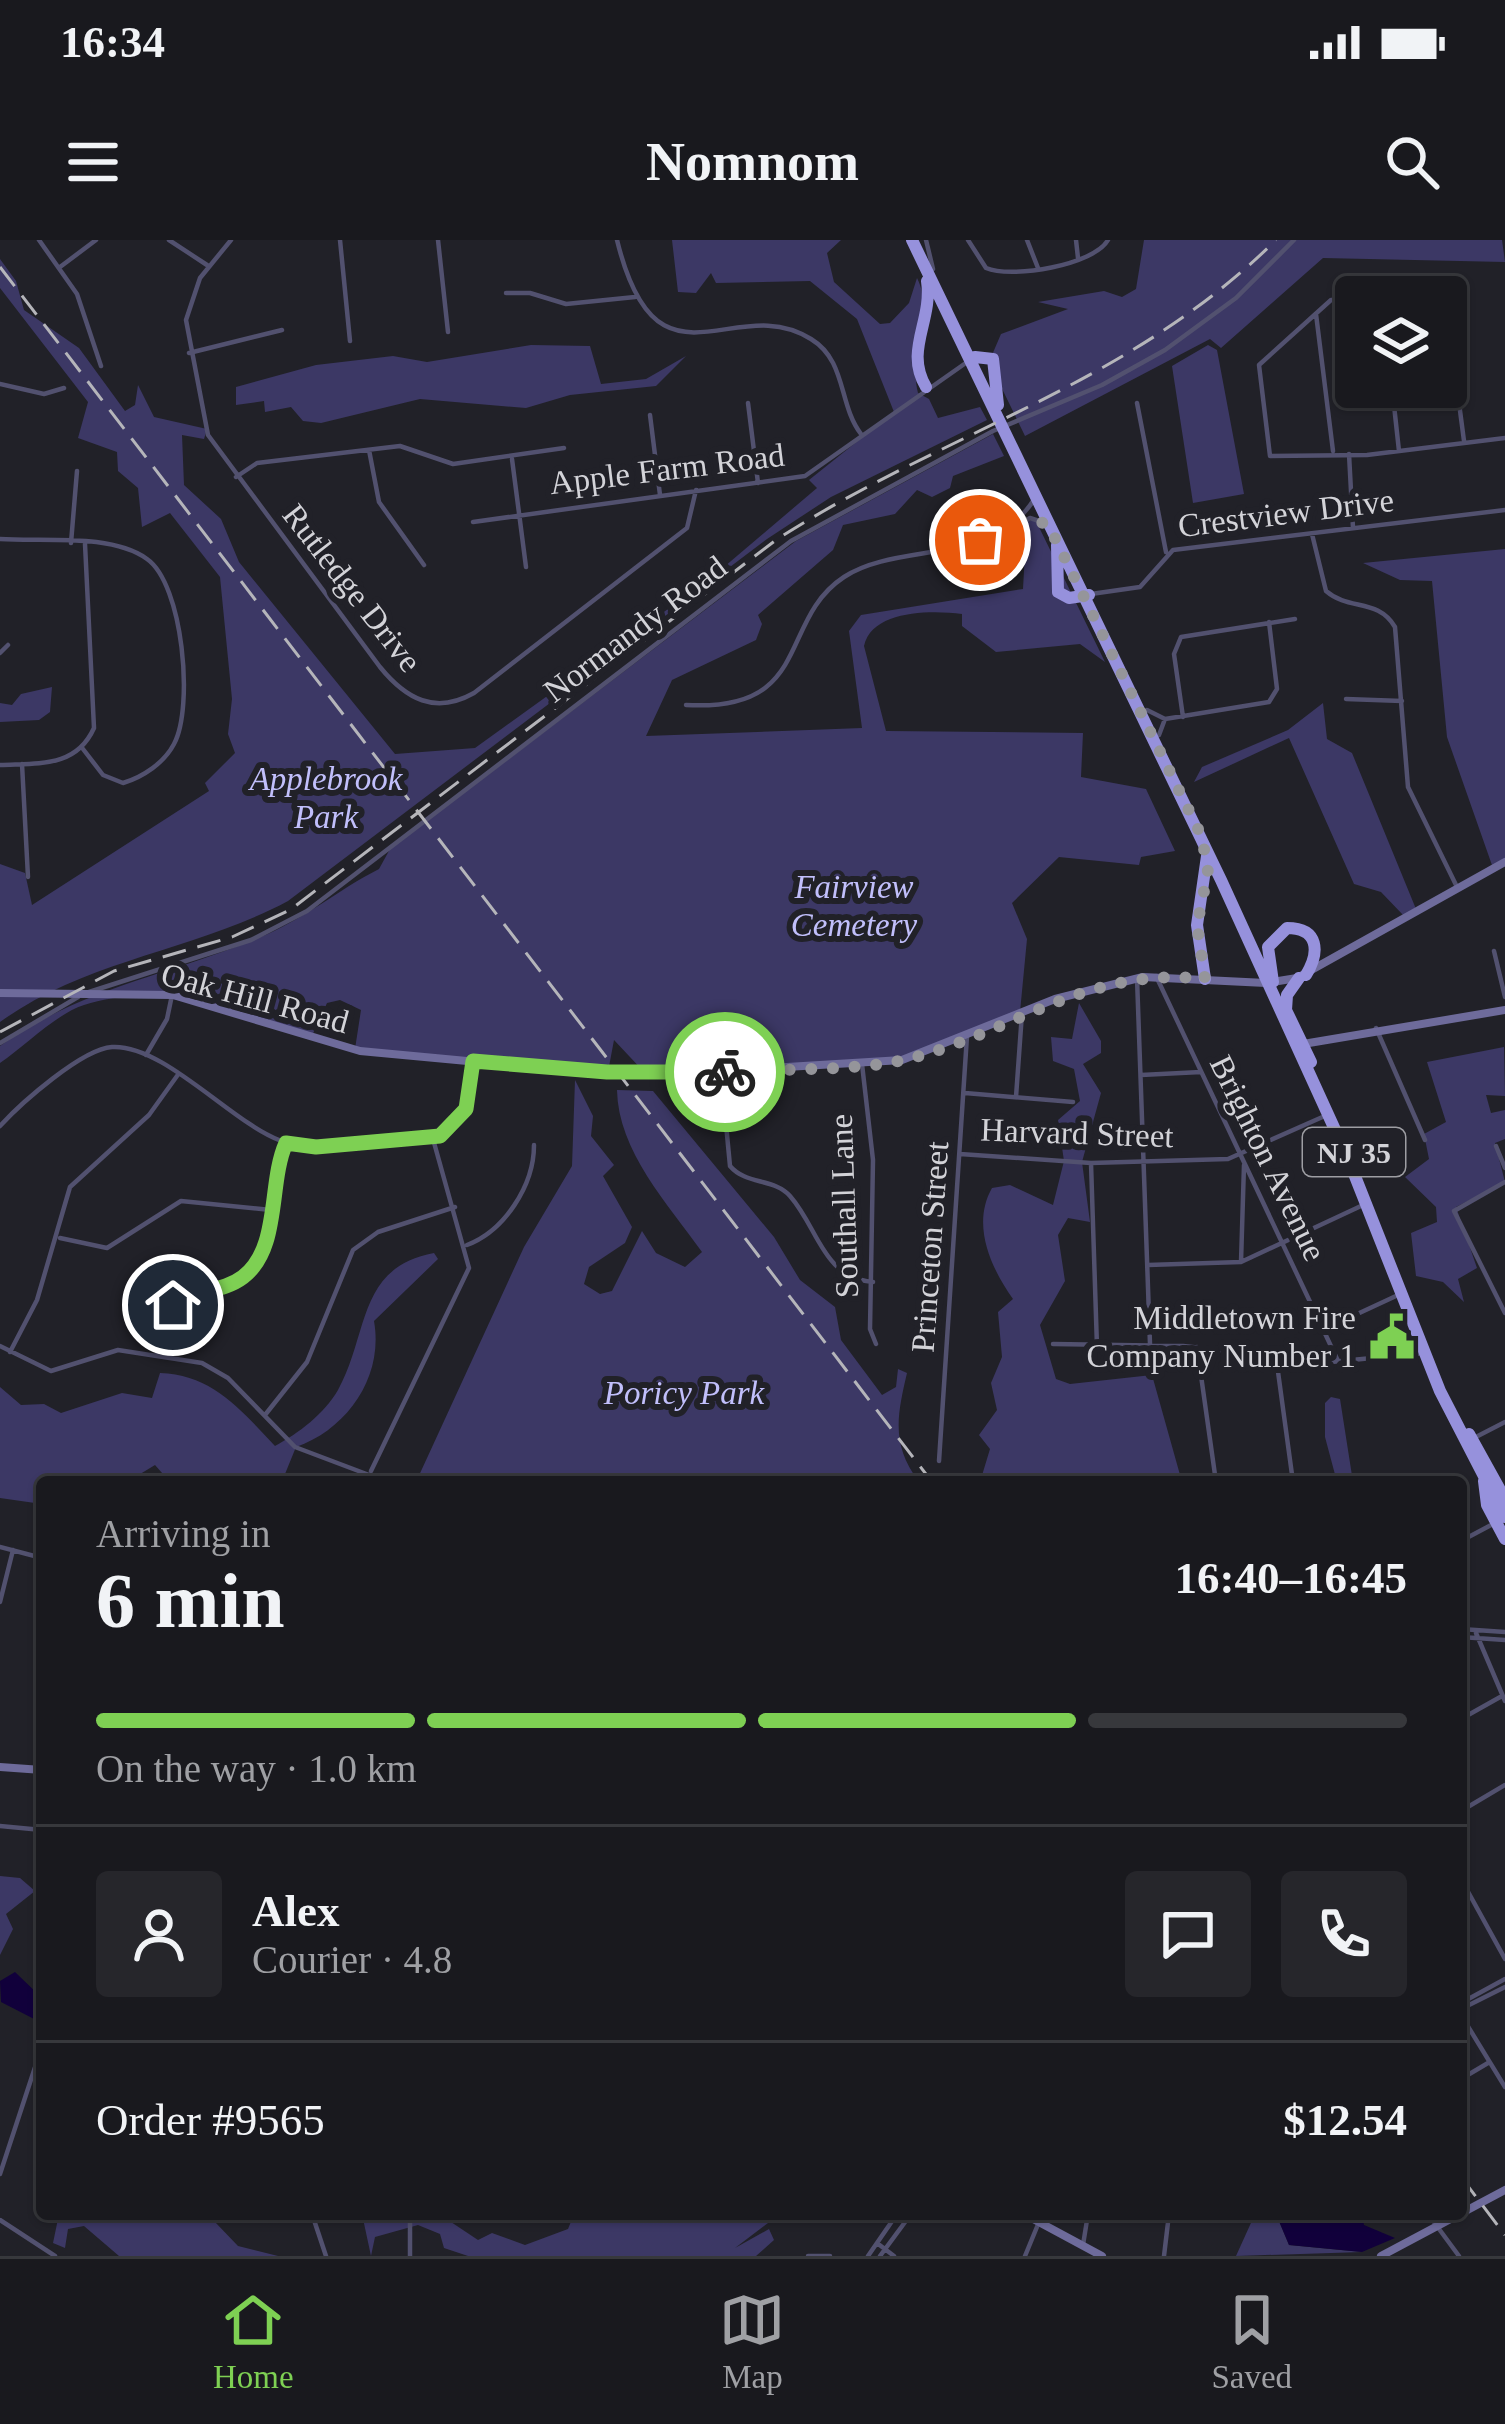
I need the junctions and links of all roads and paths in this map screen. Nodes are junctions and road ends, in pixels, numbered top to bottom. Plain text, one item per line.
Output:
1 (39, 240) edge
2 (96, 240) edge
3 (170, 240) edge
4 (231, 240) edge
5 (340, 240) edge
6 (438, 240) edge
7 (616, 240) edge
8 (919, 240) edge
9 (968, 240) edge
10 (1027, 240) edge
11 (1076, 240) edge
12 (1108, 240) edge
13 (1294, 240) edge
14 (1078, 260) junction
15 (207, 265) junction
16 (927, 266) junction
17 (60, 267) junction
18 (1038, 268) junction
19 (506, 293) dead end
20 (635, 297) junction
21 (1335, 300) edge
22 (1316, 314) junction
23 (282, 330) dead end
24 (448, 332) dead end
25 (350, 341) dead end
26 (189, 352) junction
27 (972, 358) junction
28 (101, 366) dead end
29 (0, 384) edge
30 (926, 387) junction
31 (64, 388) dead end
32 (748, 404) dead end
33 (1137, 404) dead end
34 (1395, 408) edge
35 (1459, 408) edge
36 (650, 415) dead end
37 (861, 434) junction
38 (1505, 438) edge
39 (1464, 443) junction
40 (564, 448) dead end
41 (369, 450) junction
42 (1334, 452) junction
43 (1400, 452) junction
44 (1349, 454) junction
45 (511, 458) junction
46 (77, 471) dead end
47 (236, 477) junction
48 (758, 482) junction
49 (696, 490) junction
50 (660, 495) junction
51 (1035, 498) junction
52 (1505, 510) edge
53 (519, 512) junction
54 (473, 522) dead end
55 (1048, 524) junction
56 (1353, 528) junction
57 (996, 530) junction
58 (1312, 533) junction
59 (0, 539) edge
60 (71, 543) junction
61 (85, 544) junction
62 (1057, 544) junction
63 (1166, 552) junction
64 (424, 565) dead end
65 (526, 566) dead end
66 (1088, 595) junction
67 (1295, 619) dead end
68 (1270, 622) junction
69 (8, 645) dead end
70 (0, 652) edge
71 (1346, 699) dead end
72 (1402, 701) junction
73 (686, 705) dead end
74 (1147, 710) junction
75 (1183, 716) junction
76 (1165, 719) junction
77 (1159, 735) junction
78 (82, 749) junction
79 (22, 764) junction
80 (0, 765) edge
81 (1202, 837) junction
82 (1505, 862) edge
83 (28, 877) dead end
84 (1457, 887) junction
85 (1493, 950) dead end
86 (1156, 976) junction
87 (1303, 976) junction
88 (1137, 978) junction
89 (1205, 979) junction
90 (1269, 982) junction
91 (0, 993) edge
92 (85, 994) junction
93 (172, 994) junction
94 (1505, 998) edge
95 (1286, 1010) junction
96 (1505, 1010) edge
97 (1022, 1012) junction
98 (1376, 1028) junction
99 (967, 1036) junction
100 (0, 1043) edge
101 (1303, 1044) junction
102 (146, 1055) junction
103 (473, 1061) junction
104 (862, 1064) junction
105 (722, 1072) junction
106 (1201, 1072) junction
107 (1141, 1075) junction
108 (177, 1076) junction
109 (964, 1093) junction
110 (1016, 1097) junction
111 (1073, 1102) dead end
112 (1327, 1115) junction
113 (0, 1126) edge
114 (434, 1139) junction
115 (1425, 1140) dead end
116 (286, 1143) junction
117 (534, 1145) dead end
118 (1496, 1146) dead end
119 (960, 1154) junction
120 (1243, 1161) junction
121 (1144, 1162) junction
122 (1091, 1163) junction
123 (1505, 1168) edge
124 (1505, 1181) edge
125 (1366, 1204) junction
126 (455, 1207) junction
127 (271, 1210) junction
128 (59, 1238) junction
129 (1283, 1244) junction
130 (467, 1245) junction
131 (1241, 1262) junction
132 (1148, 1265) junction
133 (873, 1282) junction
134 (1402, 1294) junction
135 (1505, 1313) edge
136 (1324, 1329) junction
137 (876, 1344) dead end
138 (1053, 1344) dead end
139 (0, 1346) edge
140 (1097, 1347) junction
141 (1150, 1347) junction
142 (1197, 1347) junction
143 (10, 1352) junction
144 (1424, 1352) junction
145 (157, 1354) junction
146 (1276, 1356) junction
147 (1338, 1361) junction
148 (264, 1416) junction
149 (1505, 1422) edge
150 (1472, 1439) junction
151 (939, 1460) dead end
152 (370, 1473) junction
153 (376, 1476) edge
154 (1215, 1476) edge
155 (1292, 1476) edge
156 (1505, 1499) edge
157 (1501, 1520) edge
158 (1467, 1538) edge
159 (1505, 1539) edge
160 (0, 1547) edge
161 (14, 1550) junction
162 (36, 1556) edge
163 (0, 1602) edge
164 (1467, 1634) edge
165 (1476, 1636) junction
166 (1505, 1636) edge
167 (1504, 1698) edge
168 (1467, 1716) edge
169 (0, 1767) edge
170 (36, 1770) edge
171 (1505, 1785) edge
172 (1467, 1807) edge
173 (0, 1826) edge
174 (36, 1829) edge
175 (1467, 1892) edge
176 (1467, 1899) edge
177 (1471, 1900) junction
178 (1505, 1959) edge
179 (1505, 1983) edge
180 (1467, 2005) edge
181 (1467, 2021) edge
182 (1488, 2063) junction
183 (36, 2064) edge
184 (1467, 2076) edge
185 (1504, 2089) edge
186 (0, 2149) edge
187 (9, 2152) junction
188 (0, 2174) edge
189 (1505, 2190) edge
190 (1467, 2212) edge
191 (0, 2220) edge
192 (314, 2220) edge
193 (410, 2220) edge
194 (892, 2220) edge
195 (1035, 2220) edge
196 (1087, 2220) edge
197 (1168, 2220) edge
198 (1432, 2220) edge
199 (1454, 2220) edge
200 (905, 2221) edge
201 (1039, 2222) junction
202 (1439, 2229) junction
203 (877, 2243) junction
204 (1083, 2245) junction
205 (882, 2253) edge
206 (55, 2256) edge
207 (326, 2256) edge
208 (410, 2256) edge
209 (808, 2256) edge
210 (830, 2256) edge
211 (868, 2256) edge
212 (894, 2256) edge
213 (1025, 2256) edge
214 (1102, 2256) edge
215 (1164, 2256) edge
216 (1381, 2256) edge
217 (1460, 2256) edge

1 - 17 street
2 - 17 street
3 - 15 street
4 - 15 street
5 - 25 street
6 - 24 street
7 - 20 street
8 - 16 highway, NJ 35
9 - 18 street
10 - 18 street
11 - 14 street
12 - 14 street
13 - 92 street, Normandy Road
14 - 18 street
15 - 26 street
16 - 27 highway, NJ 35
16 - 30 highway
17 - 28 street
19 - 20 street
20 - 37 street
21 - 22 street
22 - 42 street
22 - 42 street
23 - 26 street
26 - 47 street
27 - 30 street, Apple Farm Road
27 - 51 highway, NJ 35
27 - 66 highway, NJ 35
29 - 31 street
30 - 37 street, Apple Farm Road
32 - 48 street
33 - 63 street
34 - 43 street
35 - 39 street
36 - 50 street
37 - 48 street, Apple Farm Road
38 - 39 street
39 - 43 street
40 - 45 street, Rutledge Drive
41 - 45 street, Rutledge Drive
41 - 47 street, Rutledge Drive
41 - 64 street
42 - 44 street
43 - 44 street
44 - 56 street
45 - 53 street
46 - 60 street
47 - 49 street, Rutledge Drive
48 - 49 street, Apple Farm Road
49 - 50 street, Apple Farm Road
50 - 53 street, Apple Farm Road
51 - 55 highway, NJ 35
51 - 57 street
52 - 56 street, Crestview Drive
53 - 54 street, Apple Farm Road
53 - 65 street
55 - 57 street
55 - 62 highway, NJ 35
56 - 58 street, Crestview Drive
57 - 73 street
58 - 63 street, Crestview Drive
58 - 72 street
59 - 60 street
60 - 61 street
61 - 78 street
61 - 78 street
62 - 66 highway, NJ 35
62 - 66 highway
63 - 66 street, Crestview Drive
66 - 74 highway, NJ 35
66 - 81 highway, NJ 35
67 - 68 street
68 - 75 street
68 - 75 street
69 - 70 street
71 - 72 street
72 - 84 street
74 - 76 street
74 - 77 highway, NJ 35
75 - 76 street
76 - 77 street
77 - 90 highway, NJ 35
78 - 79 street
79 - 80 street
79 - 83 street
81 - 89 highway
81 - 90 highway, NJ 35
82 - 84 street
84 - 87 street
85 - 94 street
86 - 88 street, Oak Hill Road
86 - 89 street, Oak Hill Road
86 - 106 street, Brighton Avenue
87 - 90 street
87 - 90 highway
87 - 95 highway
88 - 97 street, Oak Hill Road
88 - 107 street
89 - 90 street, Oak Hill Road
90 - 95 highway, NJ 35
90 - 112 highway, NJ 35
91 - 92 street, Oak Hill Road
92 - 93 street, Oak Hill Road
92 - 100 street, Normandy Road
93 - 102 street
93 - 103 street, Oak Hill Road
95 - 101 highway, NJ 35
96 - 98 street
97 - 99 street, Oak Hill Road
97 - 110 street
98 - 101 street
98 - 115 street
99 - 104 street, Oak Hill Road
99 - 109 street, Princeton Street
101 - 150 highway, NJ 35
102 - 108 street
102 - 113 street
103 - 105 street, Oak Hill Road
103 - 114 street
104 - 105 street, Oak Hill Road
104 - 133 street, Southall Lane
105 - 133 street
106 - 107 street
106 - 120 street, Brighton Avenue
107 - 121 street
108 - 116 street
108 - 128 street
109 - 110 street
109 - 119 street, Princeton Street
110 - 111 street
112 - 120 street, Harvard Street
112 - 125 highway, NJ 35
114 - 116 street
114 - 126 street
116 - 127 street
117 - 130 street
118 - 123 street
119 - 122 street, Harvard Street
119 - 151 street, Princeton Street
120 - 121 street, Harvard Street
120 - 129 street, Brighton Avenue
120 - 131 street
121 - 122 street, Harvard Street
121 - 132 street
122 - 140 street
124 - 135 street
125 - 129 street
125 - 134 highway, NJ 35
126 - 130 street
126 - 148 street
127 - 128 street
127 - 145 street
128 - 143 street
129 - 131 street
129 - 136 street, Brighton Avenue
130 - 152 street
131 - 132 street
132 - 141 street
133 - 137 street, Southall Lane
134 - 136 street
134 - 144 highway, NJ 35
136 - 147 street, Brighton Avenue
138 - 140 street
139 - 143 street
140 - 141 street
141 - 142 street
142 - 146 street
142 - 154 street
143 - 145 street
144 - 147 street
144 - 157 highway, NJ 35
145 - 148 street
146 - 147 street
146 - 155 street
148 - 152 street
149 - 150 street
150 - 156 highway, NJ 35
152 - 153 street
157 - 158 street
157 - 159 highway
160 - 161 street
161 - 162 street
161 - 163 street
164 - 165 street
165 - 166 street
165 - 167 street
167 - 168 street
169 - 170 street
171 - 172 street
173 - 174 street
175 - 177 street
176 - 177 street
177 - 178 street
179 - 180 street
181 - 182 street
182 - 184 street
182 - 185 street
183 - 187 street
186 - 187 street
187 - 188 street
189 - 190 street
191 - 206 street
192 - 207 street
193 - 208 street
194 - 203 street
195 - 201 street
196 - 204 street
197 - 215 street
198 - 202 street
199 - 202 street
200 - 205 street
201 - 204 street
201 - 213 street
202 - 216 street
202 - 217 street
203 - 205 street
203 - 211 street
204 - 214 street
205 - 212 street
209 - 210 street

